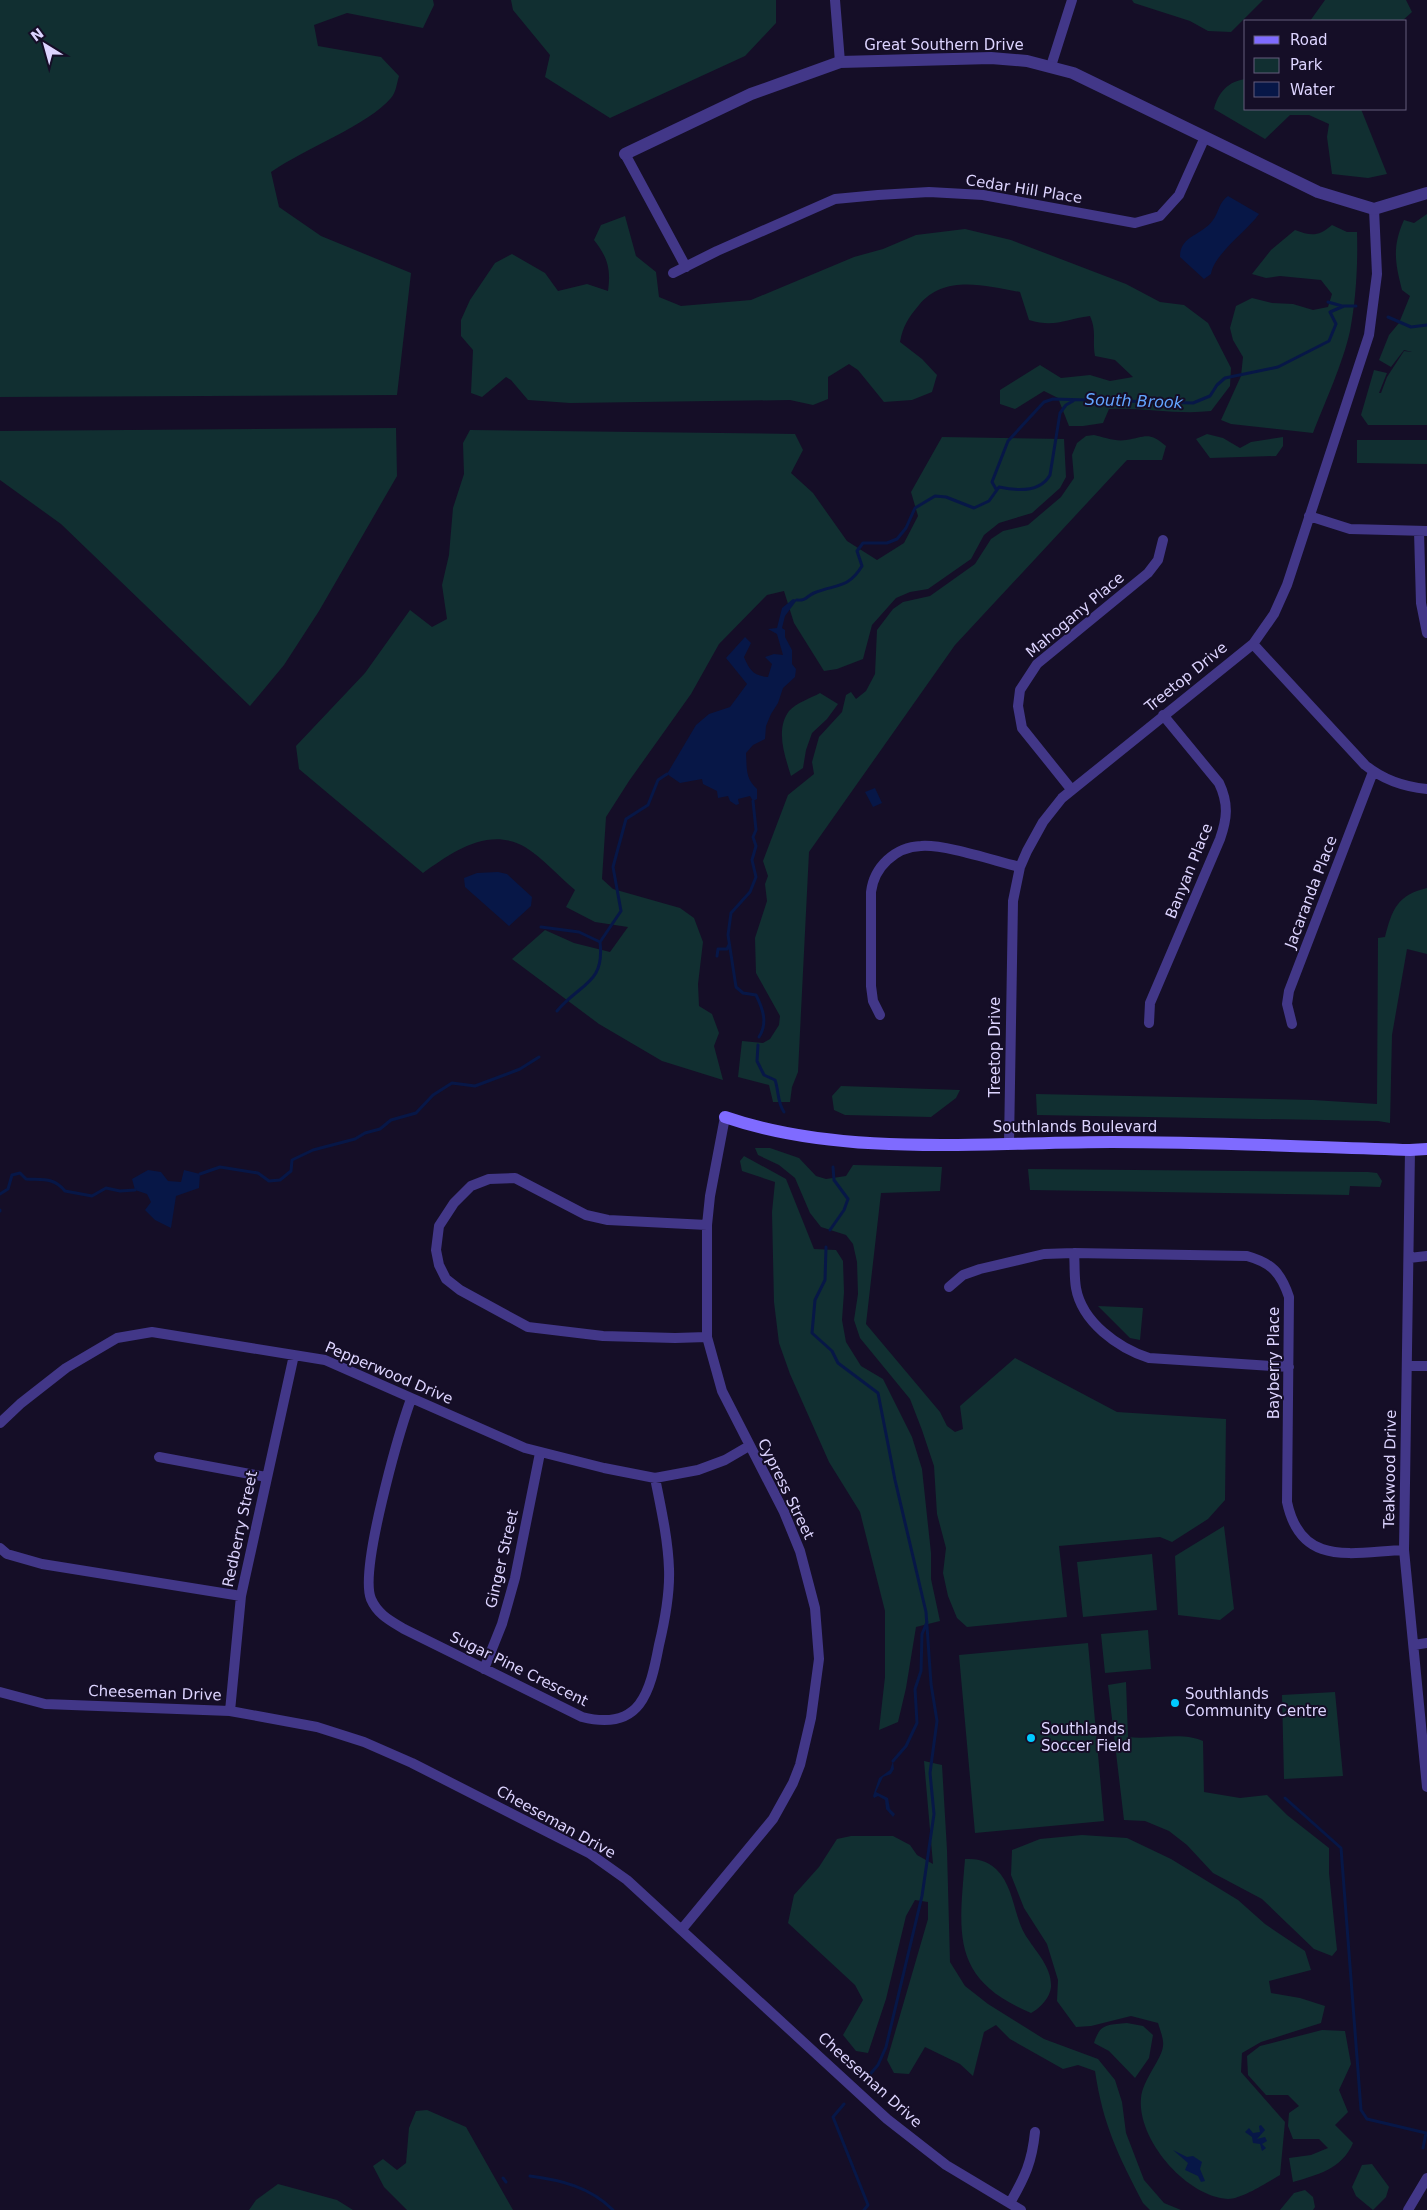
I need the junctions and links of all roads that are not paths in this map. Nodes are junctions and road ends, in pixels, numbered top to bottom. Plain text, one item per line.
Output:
1 (835, 0) edge
2 (1072, 0) edge
3 (840, 62) junction
4 (1051, 66) junction
5 (1204, 137) junction
6 (625, 154) joint
7 (1427, 193) edge
8 (1374, 209) junction
9 (686, 267) junction
10 (673, 273) dead end
11 (1309, 516) junction
12 (1423, 531) edge
13 (1162, 540) dead end
14 (1427, 633) edge
15 (1253, 644) junction
16 (1163, 716) junction
17 (1373, 772) junction
18 (1071, 789) junction
19 (1427, 789) edge
20 (1020, 868) junction
21 (880, 1015) dead end
22 (1149, 1023) dead end
23 (1292, 1024) dead end
24 (725, 1117) joint
25 (1009, 1144) junction
26 (1427, 1149) edge
27 (1410, 1150) junction
28 (707, 1226) junction
29 (1074, 1253) junction
30 (1427, 1256) edge
31 (1409, 1258) junction
32 (949, 1287) dead end
33 (707, 1337) junction
34 (294, 1355) junction
35 (1408, 1366) junction
36 (1427, 1366) edge
37 (1289, 1367) junction
38 (411, 1399) junction
39 (0, 1422) edge
40 (749, 1446) junction
41 (540, 1453) junction
42 (159, 1457) dead end
43 (266, 1477) junction
44 (655, 1478) junction
45 (0, 1548) edge
46 (1404, 1550) junction
47 (241, 1596) junction
48 (1427, 1643) edge
49 (1414, 1645) junction
50 (484, 1669) junction
51 (0, 1692) edge
52 (230, 1712) junction
53 (1426, 1756) edge
54 (1427, 1787) edge
55 (682, 1929) junction
56 (1035, 2132) dead end
57 (1427, 2178) edge
58 (1010, 2203) junction
59 (1021, 2210) edge
60 (1408, 2210) edge

1 - 3 street
2 - 4 street
3 - 4 street, Great Southern Drive
3 - 6 street, Great Southern Drive
4 - 5 street, Great Southern Drive
5 - 8 street, Great Southern Drive
5 - 9 street, Cedar Hill Place
6 - 9 street
7 - 8 street
8 - 11 street, Treetop Drive
9 - 10 street, Cedar Hill Place
11 - 12 street
11 - 15 street, Treetop Drive
12 - 14 street
13 - 18 street, Mahogany Place
15 - 16 street, Treetop Drive
15 - 17 street
16 - 18 street, Treetop Drive
16 - 22 street, Banyan Place
17 - 19 street
17 - 23 street, Jacaranda Place
18 - 20 street, Treetop Drive
20 - 21 street
20 - 25 street, Treetop Drive
24 - 25 main road, Southlands Boulevard
24 - 28 street, Cypress Street
25 - 27 main road, Southlands Boulevard
26 - 27 main road, Southlands Boulevard
27 - 31 street, Teakwood Drive
28 - 33 street, Cypress Street
28 - 33 street
29 - 32 street, Bayberry Place
29 - 37 street
29 - 37 street, Bayberry Place
30 - 31 street
31 - 35 street, Teakwood Drive
33 - 40 street, Cypress Street
34 - 38 street, Pepperwood Drive
34 - 39 street, Pepperwood Drive
34 - 43 street, Redberry Street
35 - 36 street
35 - 46 street, Teakwood Drive
37 - 46 street, Bayberry Place
38 - 41 street, Pepperwood Drive
38 - 50 street, Sugar Pine Crescent
40 - 44 street, Pepperwood Drive
40 - 55 street, Cypress Street
41 - 44 street, Pepperwood Drive
41 - 50 street, Ginger Street
42 - 43 street
43 - 47 street, Redberry Street
44 - 50 street, Sugar Pine Crescent
45 - 47 street
46 - 49 street, Teakwood Drive
47 - 52 street, Redberry Street
48 - 49 street
49 - 53 street, Teakwood Drive
51 - 52 street, Cheeseman Drive
52 - 55 street, Cheeseman Drive
53 - 54 street, Teakwood Drive
55 - 58 street, Cheeseman Drive
56 - 58 street
57 - 60 street
58 - 59 street, Cheeseman Drive

